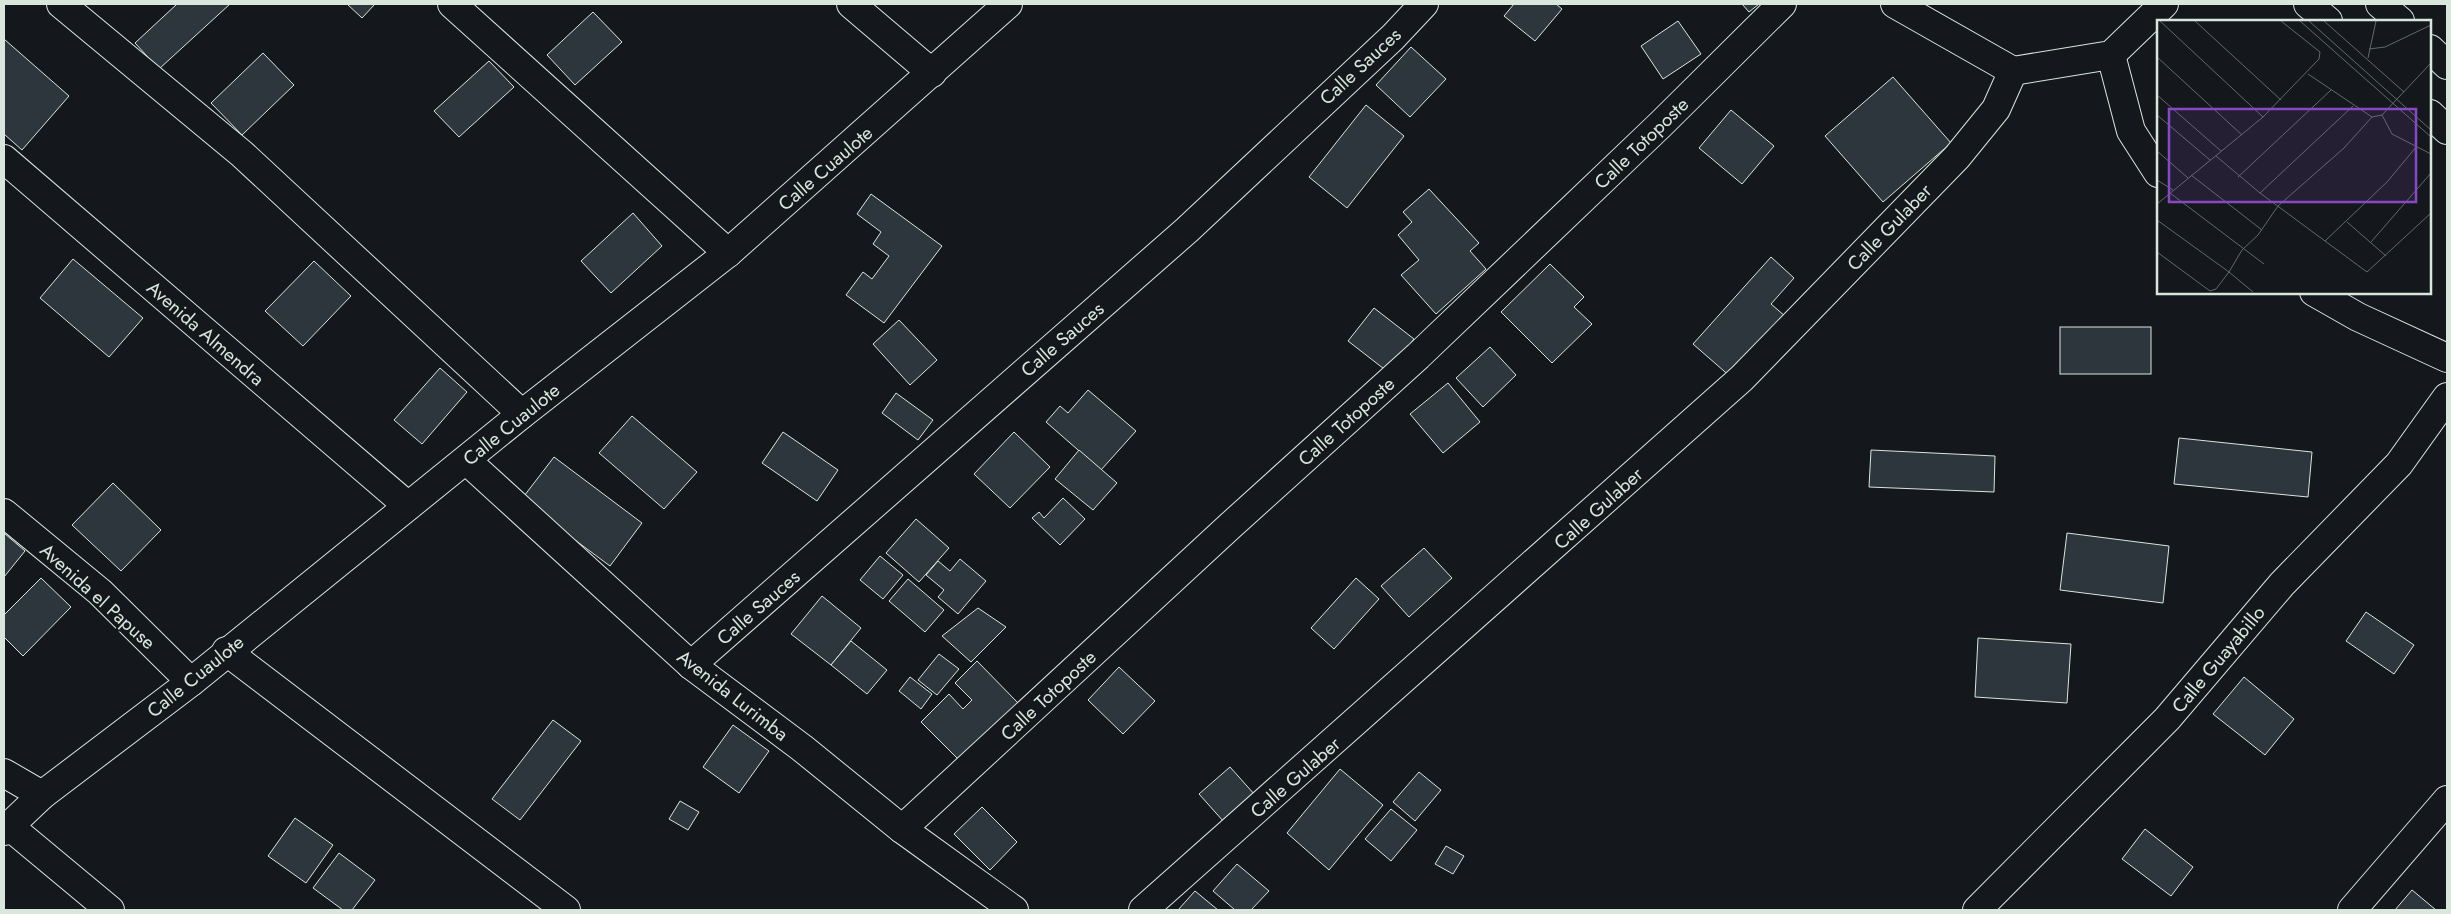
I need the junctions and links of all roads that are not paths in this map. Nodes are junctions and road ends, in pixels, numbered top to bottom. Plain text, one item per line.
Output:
1 (61, 4) edge
2 (452, 4) edge
3 (851, 4) edge
4 (1008, 4) edge
5 (1424, 4) edge
6 (1782, 4) edge
7 (1895, 4) edge
8 (2164, 4) edge
9 (2308, 4) edge
10 (2380, 4) edge
11 (2327, 20) edge
12 (2399, 20) edge
13 (2431, 50) edge
14 (2111, 55) junction
15 (2447, 65) edge
16 (2013, 71) junction
17 (932, 73) junction
18 (2431, 115) edge
19 (2447, 130) edge
20 (4, 159) edge
21 (2157, 171) edge
22 (728, 253) junction
23 (2318, 294) edge
24 (2447, 358) edge
25 (2447, 396) edge
26 (522, 414) junction
27 (467, 461) junction
28 (408, 506) junction
29 (4, 513) edge
30 (226, 651) junction
31 (692, 665) junction
32 (190, 682) junction
33 (4, 773) edge
34 (42, 795) junction
35 (2447, 800) edge
36 (7, 828) edge
37 (902, 829) junction
38 (110, 910) edge
39 (566, 910) edge
40 (1014, 910) edge
41 (1143, 910) edge
42 (1977, 910) edge
43 (2352, 910) edge

1 - 26 main road
2 - 22 main road
3 - 17 main road
4 - 17 main road, Calle Cuaulote
5 - 31 main road, Calle Sauces
6 - 37 main road, Calle Totoposte
7 - 16 main road
8 - 14 main road
9 - 11 main road
10 - 12 main road
13 - 15 main road
14 - 16 main road
14 - 21 main road
16 - 41 main road, Calle Gulaber
17 - 22 main road, Calle Cuaulote
18 - 19 main road
20 - 28 main road, Avenida Almendra
22 - 26 main road, Calle Cuaulote
23 - 24 main road
25 - 42 main road, Calle Guayabillo
26 - 27 main road, Calle Cuaulote
27 - 28 main road, Calle Cuaulote
27 - 31 main road, Avenida Lurimba
28 - 30 main road, Calle Cuaulote
29 - 32 main road, Avenida el Papuse
30 - 32 main road, Calle Cuaulote
30 - 39 main road
31 - 37 main road, Avenida Lurimba
32 - 34 main road, Calle Cuaulote
33 - 34 main road
34 - 36 main road, Calle Cuaulote
35 - 43 main road
36 - 38 main road
37 - 40 main road, Avenida Lurimba

